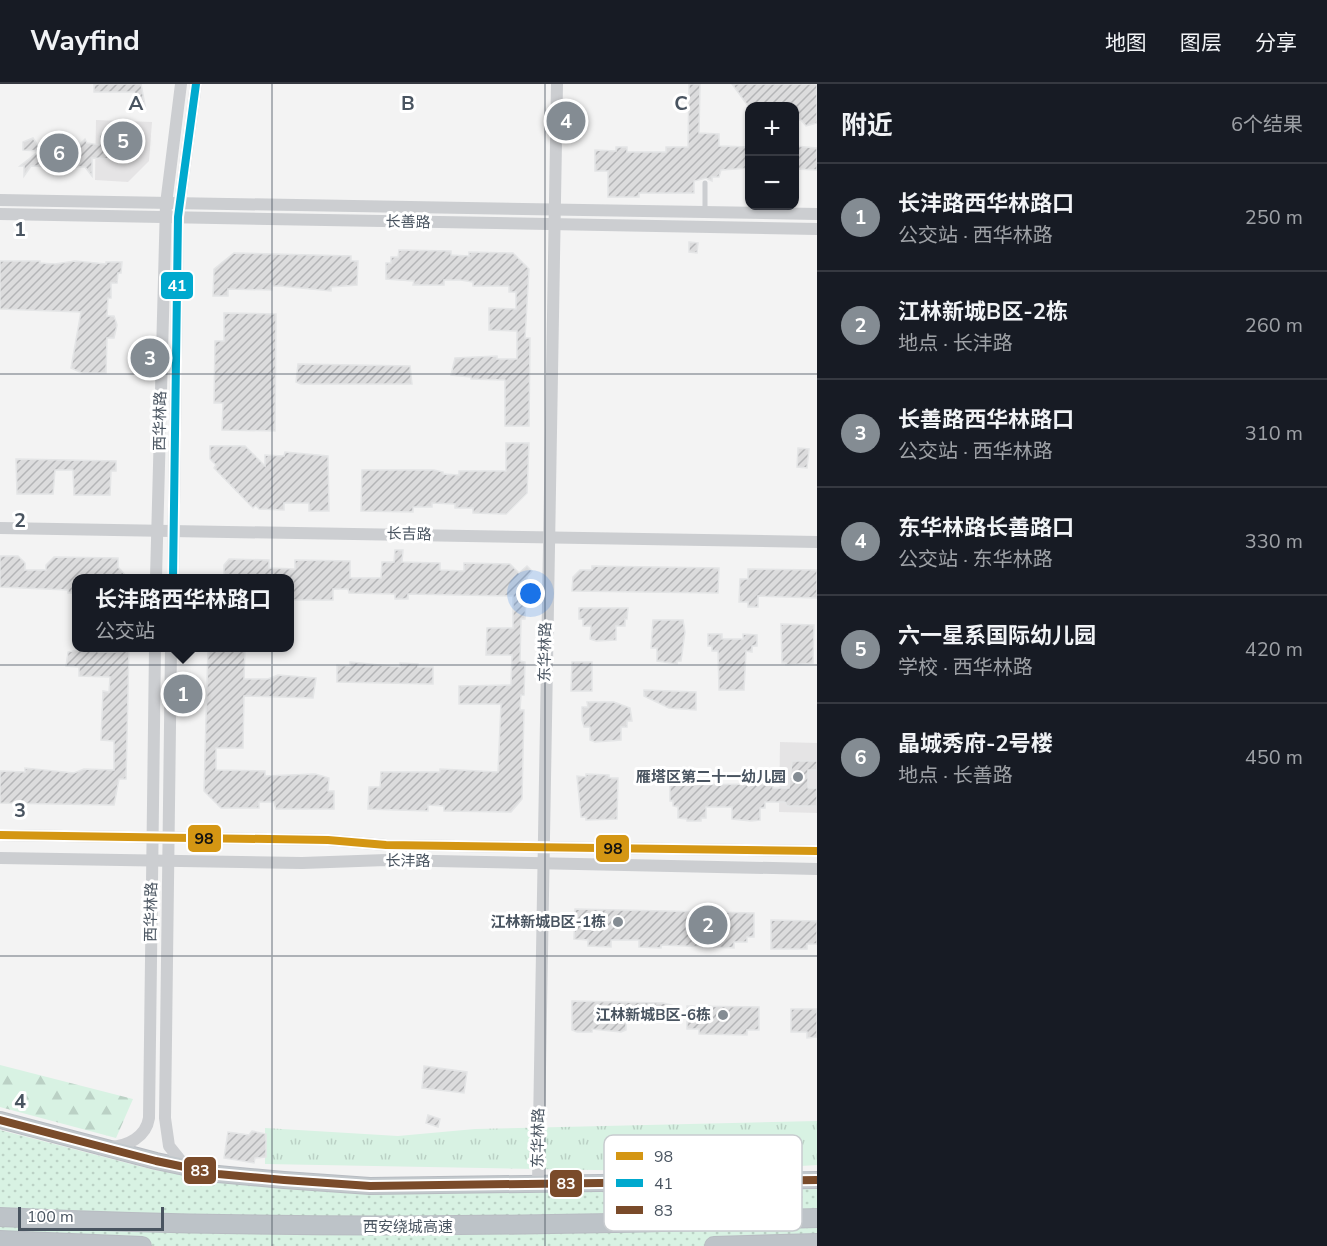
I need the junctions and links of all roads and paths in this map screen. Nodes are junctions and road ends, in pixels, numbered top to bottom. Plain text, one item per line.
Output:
1 (181, 84) edge
2 (196, 84) edge
3 (557, 84) edge
4 (705, 183) dead end
5 (0, 200) edge
6 (166, 204) junction
7 (181, 204) junction
8 (554, 210) junction
9 (705, 212) junction
10 (0, 214) edge
11 (817, 214) edge
12 (172, 217) junction
13 (554, 225) junction
14 (817, 229) edge
15 (0, 528) edge
16 (174, 530) junction
17 (157, 531) junction
18 (547, 537) junction
19 (817, 542) edge
20 (156, 574) edge
21 (173, 574) edge
22 (155, 652) edge
23 (171, 652) edge
24 (0, 835) edge
25 (152, 838) junction
26 (166, 838) junction
27 (542, 848) junction
28 (817, 851) edge
29 (0, 858) edge
30 (152, 861) junction
31 (168, 861) junction
32 (542, 862) junction
33 (817, 869) edge
34 (0, 1120) edge
35 (105, 1148) junction
36 (186, 1167) junction
37 (802, 1180) edge
38 (817, 1180) edge
39 (604, 1183) edge
40 (538, 1184) junction
41 (0, 1204) edge
42 (0, 1217) edge
43 (802, 1218) edge
44 (817, 1218) edge
45 (604, 1223) edge
46 (169, 1225) junction
47 (0, 1240) edge
48 (817, 1243) edge
49 (142, 1246) edge
50 (714, 1246) edge
51 (743, 1246) edge

1 - 6 street, 西华林路
2 - 7 street, 西华林路
3 - 8 street, 东华林路
4 - 9 lane
5 - 6 street, 长善路
6 - 7 street, 长善路
6 - 12 street, 西华林路
7 - 8 street, 长善路
7 - 12 street, 西华林路
8 - 9 street, 长善路
8 - 13 street, 东华林路
9 - 11 street, 长善路
10 - 12 street, 长善路
12 - 13 street, 长善路
12 - 16 street, 西华林路
12 - 17 street, 西华林路
13 - 14 street, 长善路
13 - 18 street, 东华林路
15 - 17 street, 长吉路
16 - 17 street, 长吉路
16 - 18 street, 长吉路
16 - 21 street, 西华林路
17 - 20 street, 西华林路
18 - 19 street, 长吉路
18 - 27 street, 东华林路
22 - 25 street, 西华林路
23 - 26 street, 西华林路
24 - 25 street, 长沣路
25 - 26 street, 长沣路
25 - 30 street, 西华林路
26 - 27 street, 长沣路
26 - 31 street, 西华林路
27 - 28 street, 长沣路
27 - 32 street, 东华林路
29 - 30 street, 长沣路
30 - 31 street, 长沣路
30 - 35 street, 西华林路
31 - 32 street, 长沣路
31 - 36 street, 西华林路
32 - 33 street, 长沣路
32 - 40 street, 东华林路
34 - 35 highway
35 - 36 highway
36 - 40 highway
37 - 38 highway
39 - 40 highway
41 - 46 highway
42 - 46 highway, 西安绕城高速
43 - 44 highway, 西安绕城高速
45 - 46 highway, 西安绕城高速
47 - 49 highway
48 - 51 highway
50 - 51 highway

